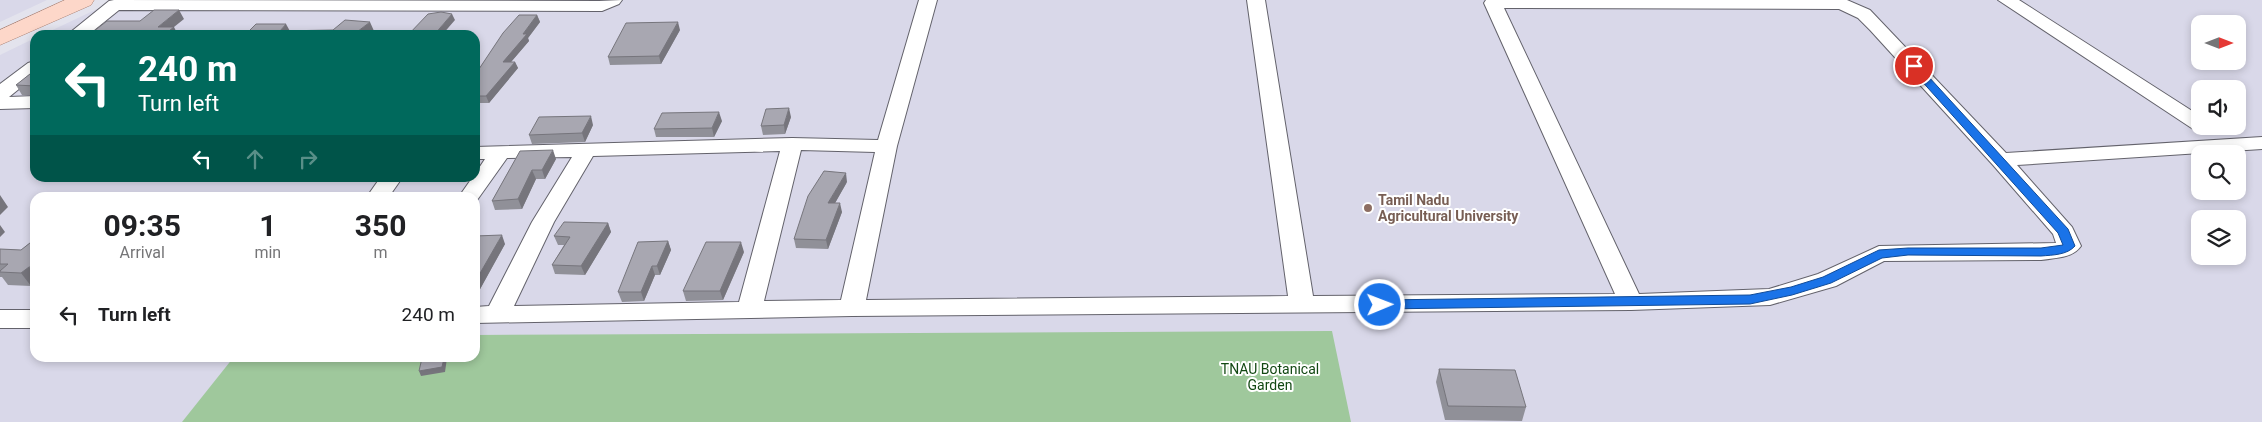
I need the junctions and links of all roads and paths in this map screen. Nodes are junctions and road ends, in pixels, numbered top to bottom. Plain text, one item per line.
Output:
1 (62, 0) edge
2 (83, 0) edge
3 (613, 0) edge
4 (928, 0) edge
5 (1256, 0) edge
6 (2007, 0) edge
7 (1755, 2) edge
8 (0, 29) edge
9 (82, 30) edge
10 (0, 38) edge
11 (30, 71) edge
12 (0, 94) edge
13 (30, 102) edge
14 (0, 103) edge
15 (2191, 120) edge
16 (2215, 135) edge
17 (2262, 143) edge
18 (792, 144) junction
19 (2230, 145) joint
20 (887, 146) junction
21 (2191, 148) edge
22 (587, 149) junction
23 (501, 152) junction
24 (480, 153) edge
25 (2001, 160) junction
26 (473, 192) edge
27 (1631, 302) junction
28 (1302, 305) junction
29 (852, 308) junction
30 (749, 310) junction
31 (486, 315) edge
32 (30, 318) edge
33 (0, 319) edge

1 - 8 main road
2 - 10 main road
3 - 9 street
4 - 20 street
5 - 28 street
6 - 15 street
7 - 25 street
7 - 27 street
11 - 12 street
13 - 14 street
16 - 19 street
17 - 19 street
18 - 20 street
18 - 22 street
18 - 30 street
20 - 29 street
21 - 25 street
22 - 23 street
22 - 31 street
23 - 24 street
23 - 26 street
25 - 27 street
27 - 28 street
28 - 29 street
29 - 30 street
30 - 31 street
32 - 33 street

